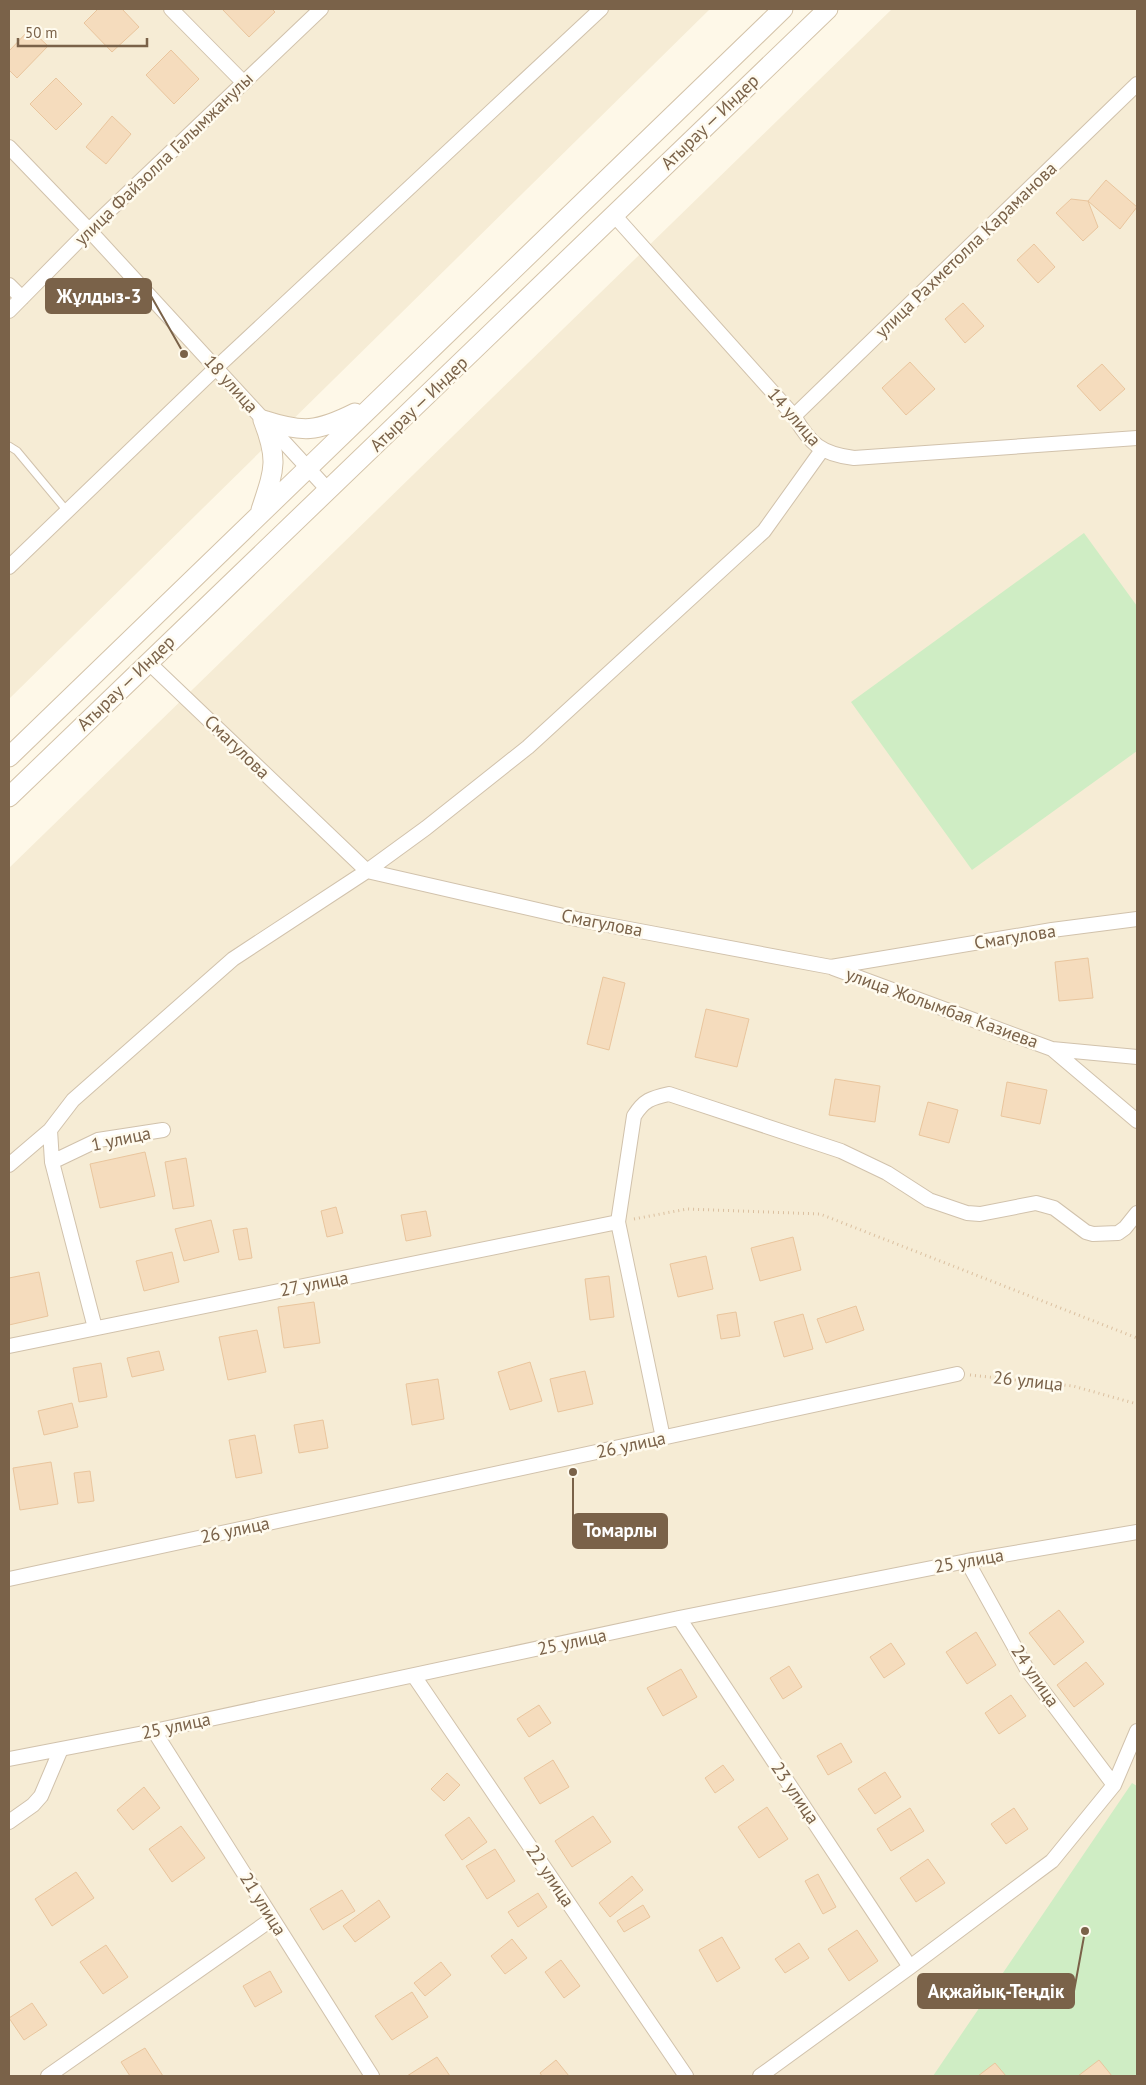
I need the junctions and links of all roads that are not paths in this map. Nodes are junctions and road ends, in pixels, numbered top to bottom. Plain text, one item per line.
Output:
1 (171, 9) edge
2 (321, 9) edge
3 (600, 9) edge
4 (783, 9) edge
5 (828, 9) edge
6 (244, 83) junction
7 (1137, 84) edge
8 (9, 147) edge
9 (614, 215) junction
10 (89, 230) junction
11 (9, 285) edge
12 (22, 298) junction
13 (9, 311) edge
14 (216, 368) junction
15 (370, 406) junction
16 (794, 416) junction
17 (264, 420) junction
18 (1137, 438) edge
19 (9, 446) edge
20 (822, 450) junction
21 (307, 467) junction
22 (329, 491) junction
23 (67, 511) junction
24 (261, 512) junction
25 (9, 567) edge
26 (148, 662) junction
27 (9, 757) edge
28 (9, 797) edge
29 (367, 871) junction
30 (1137, 919) edge
31 (832, 967) junction
32 (1052, 1049) junction
33 (1137, 1057) edge
34 (1137, 1121) edge
35 (50, 1130) junction
36 (163, 1130) dead end
37 (52, 1162) junction
38 (9, 1165) edge
39 (1137, 1213) edge
40 (618, 1222) junction
41 (96, 1328) junction
42 (9, 1346) edge
43 (957, 1374) road end
44 (663, 1438) junction
45 (1137, 1532) edge
46 (967, 1561) junction
47 (9, 1579) edge
48 (679, 1618) junction
49 (414, 1676) junction
50 (154, 1731) junction
51 (1137, 1731) edge
52 (61, 1749) junction
53 (9, 1759) edge
54 (1114, 1785) junction
55 (9, 1822) edge
56 (272, 1918) junction
57 (910, 1967) junction
58 (48, 2076) edge
59 (372, 2076) edge
60 (686, 2076) edge
61 (760, 2076) edge

1 - 6 street
2 - 6 street, улица Файзолла Галымжанулы
3 - 14 street
4 - 15 main road, Атырау — Индер
5 - 9 main road, Атырау — Индер
6 - 10 street, улица Файзолла Галымжанулы
7 - 16 street, улица Рахметолла Караманова
8 - 10 street, 18 улица
9 - 16 street, 14 улица
9 - 22 main road, Атырау — Индер
10 - 12 street, улица Файзолла Галымжанулы
10 - 14 street, 18 улица
11 - 12 street
12 - 13 street, улица Файзолла Галымжанулы
14 - 17 street, 18 улица
14 - 23 street
15 - 17 main road
15 - 21 main road, Атырау — Индер
16 - 20 street, 14 улица
17 - 21 street, 18 улица
17 - 24 main road
18 - 20 street, 14 улица
19 - 23 lane
20 - 29 street
21 - 22 street, 18 улица
21 - 24 main road, Атырау — Индер
22 - 26 main road, Атырау — Индер
23 - 25 street
24 - 27 main road, Атырау — Индер
26 - 28 main road, Атырау — Индер
26 - 29 street, Смагулова
29 - 31 street, Смагулова
29 - 35 street
30 - 31 street, Смагулова
31 - 32 street, улица Жолымбая Казиева
32 - 33 street, улица Жолымбая Казиева
32 - 34 street, улица Жолымбая Казиева
35 - 37 street
35 - 38 street
36 - 37 street, 1 улица
37 - 41 street
39 - 40 street
40 - 41 street, 27 улица
40 - 44 street
41 - 42 street, 27 улица
43 - 44 street, 26 улица
44 - 47 street, 26 улица
45 - 46 street, 25 улица
46 - 48 street, 25 улица
46 - 54 street, 24 улица
48 - 49 street, 25 улица
48 - 57 street, 23 улица
49 - 50 street, 25 улица
49 - 60 street, 22 улица
50 - 52 street, 25 улица
50 - 56 street, 21 улица
51 - 54 street
52 - 53 street, 25 улица
52 - 55 street
54 - 57 street
56 - 58 street
56 - 59 street, 21 улица
57 - 61 street

